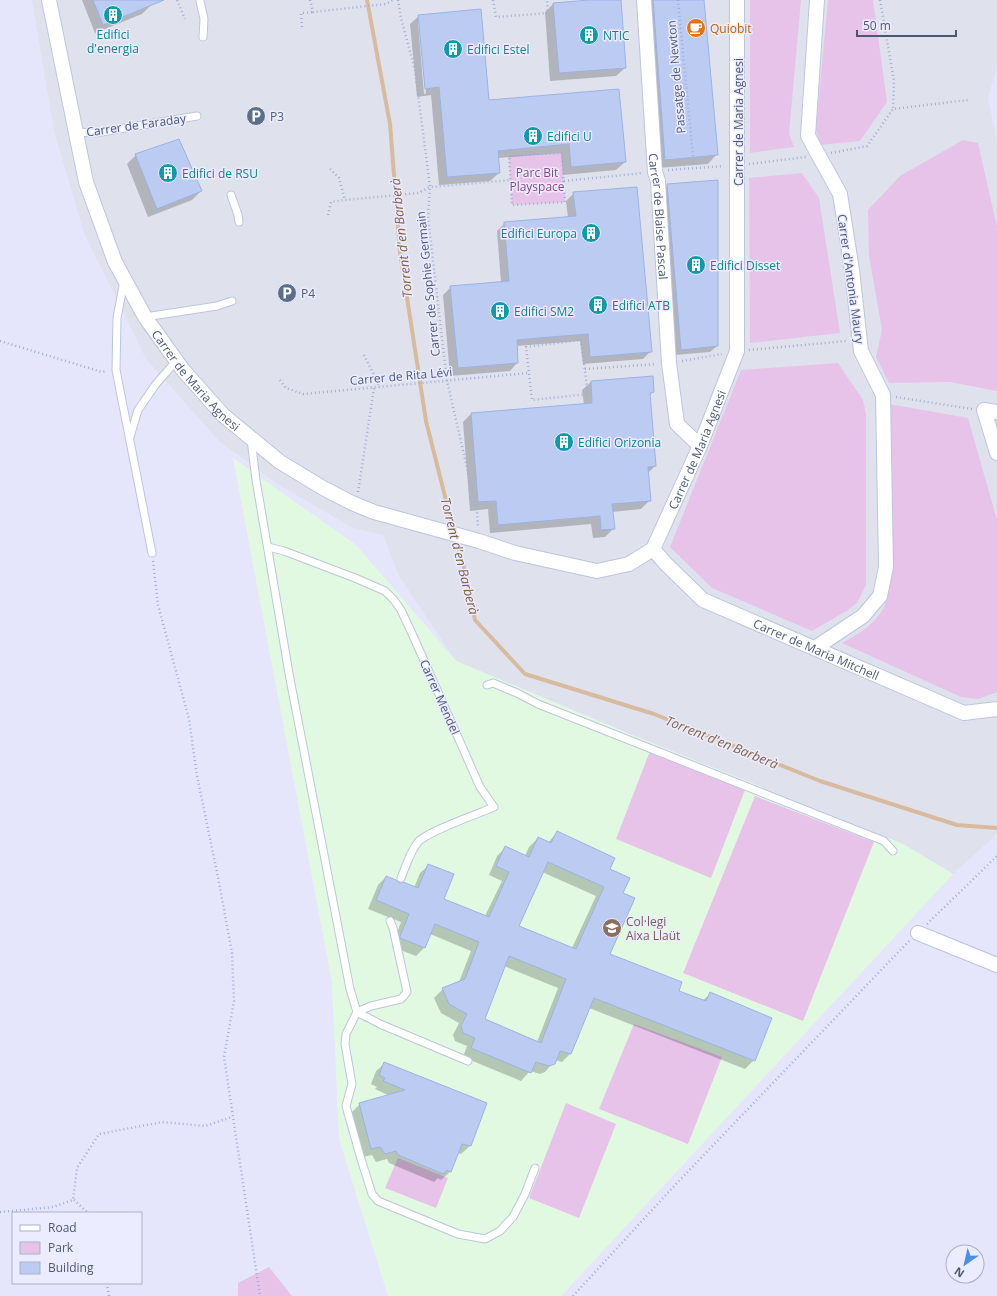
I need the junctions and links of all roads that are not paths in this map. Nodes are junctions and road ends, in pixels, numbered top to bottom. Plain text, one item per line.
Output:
1 (49, 0) edge
2 (644, 0) edge
3 (737, 0) edge
4 (818, 0) edge
5 (200, 1) dead end
6 (203, 37) dead end
7 (197, 116) dead end
8 (76, 132) junction
9 (231, 195) dead end
10 (239, 222) dead end
11 (124, 279) junction
12 (232, 301) dead end
13 (145, 317) junction
14 (177, 360) junction
15 (991, 411) edge
16 (252, 439) junction
17 (129, 440) junction
18 (700, 446) junction
19 (997, 453) edge
20 (268, 547) junction
21 (653, 549) junction
22 (152, 553) road end
23 (815, 648) junction
24 (487, 685) dead end
25 (997, 709) edge
26 (893, 851) dead end
27 (401, 878) dead end
28 (390, 921) dead end
29 (918, 933) road end
30 (997, 965) edge
31 (356, 1012) junction
32 (468, 1061) dead end
33 (535, 1168) dead end

1 - 8 street
2 - 18 street, Carrer de Blaise Pascal
3 - 18 street, Carrer de Maria Agnesi
4 - 23 street, Carrer d'Antonia Maury
5 - 6 lane
7 - 8 lane, Carrer de Faraday
8 - 11 street, Carrer de Maria Agnesi
9 - 10 lane
11 - 13 street, Carrer de Maria Agnesi
11 - 17 lane
12 - 13 lane
13 - 14 street, Carrer de Maria Agnesi
14 - 16 street, Carrer de Maria Agnesi
14 - 17 lane
15 - 19 street
16 - 20 lane
16 - 21 street, Carrer de Maria Agnesi
17 - 22 lane
18 - 21 street, Carrer de Maria Agnesi
20 - 27 lane, Carrer Mendel
20 - 31 lane
21 - 23 street, Carrer de Maria Mitchell
23 - 25 street, Carrer de Maria Mitchell
24 - 26 lane
28 - 31 lane
29 - 30 street
31 - 32 lane
31 - 33 lane

